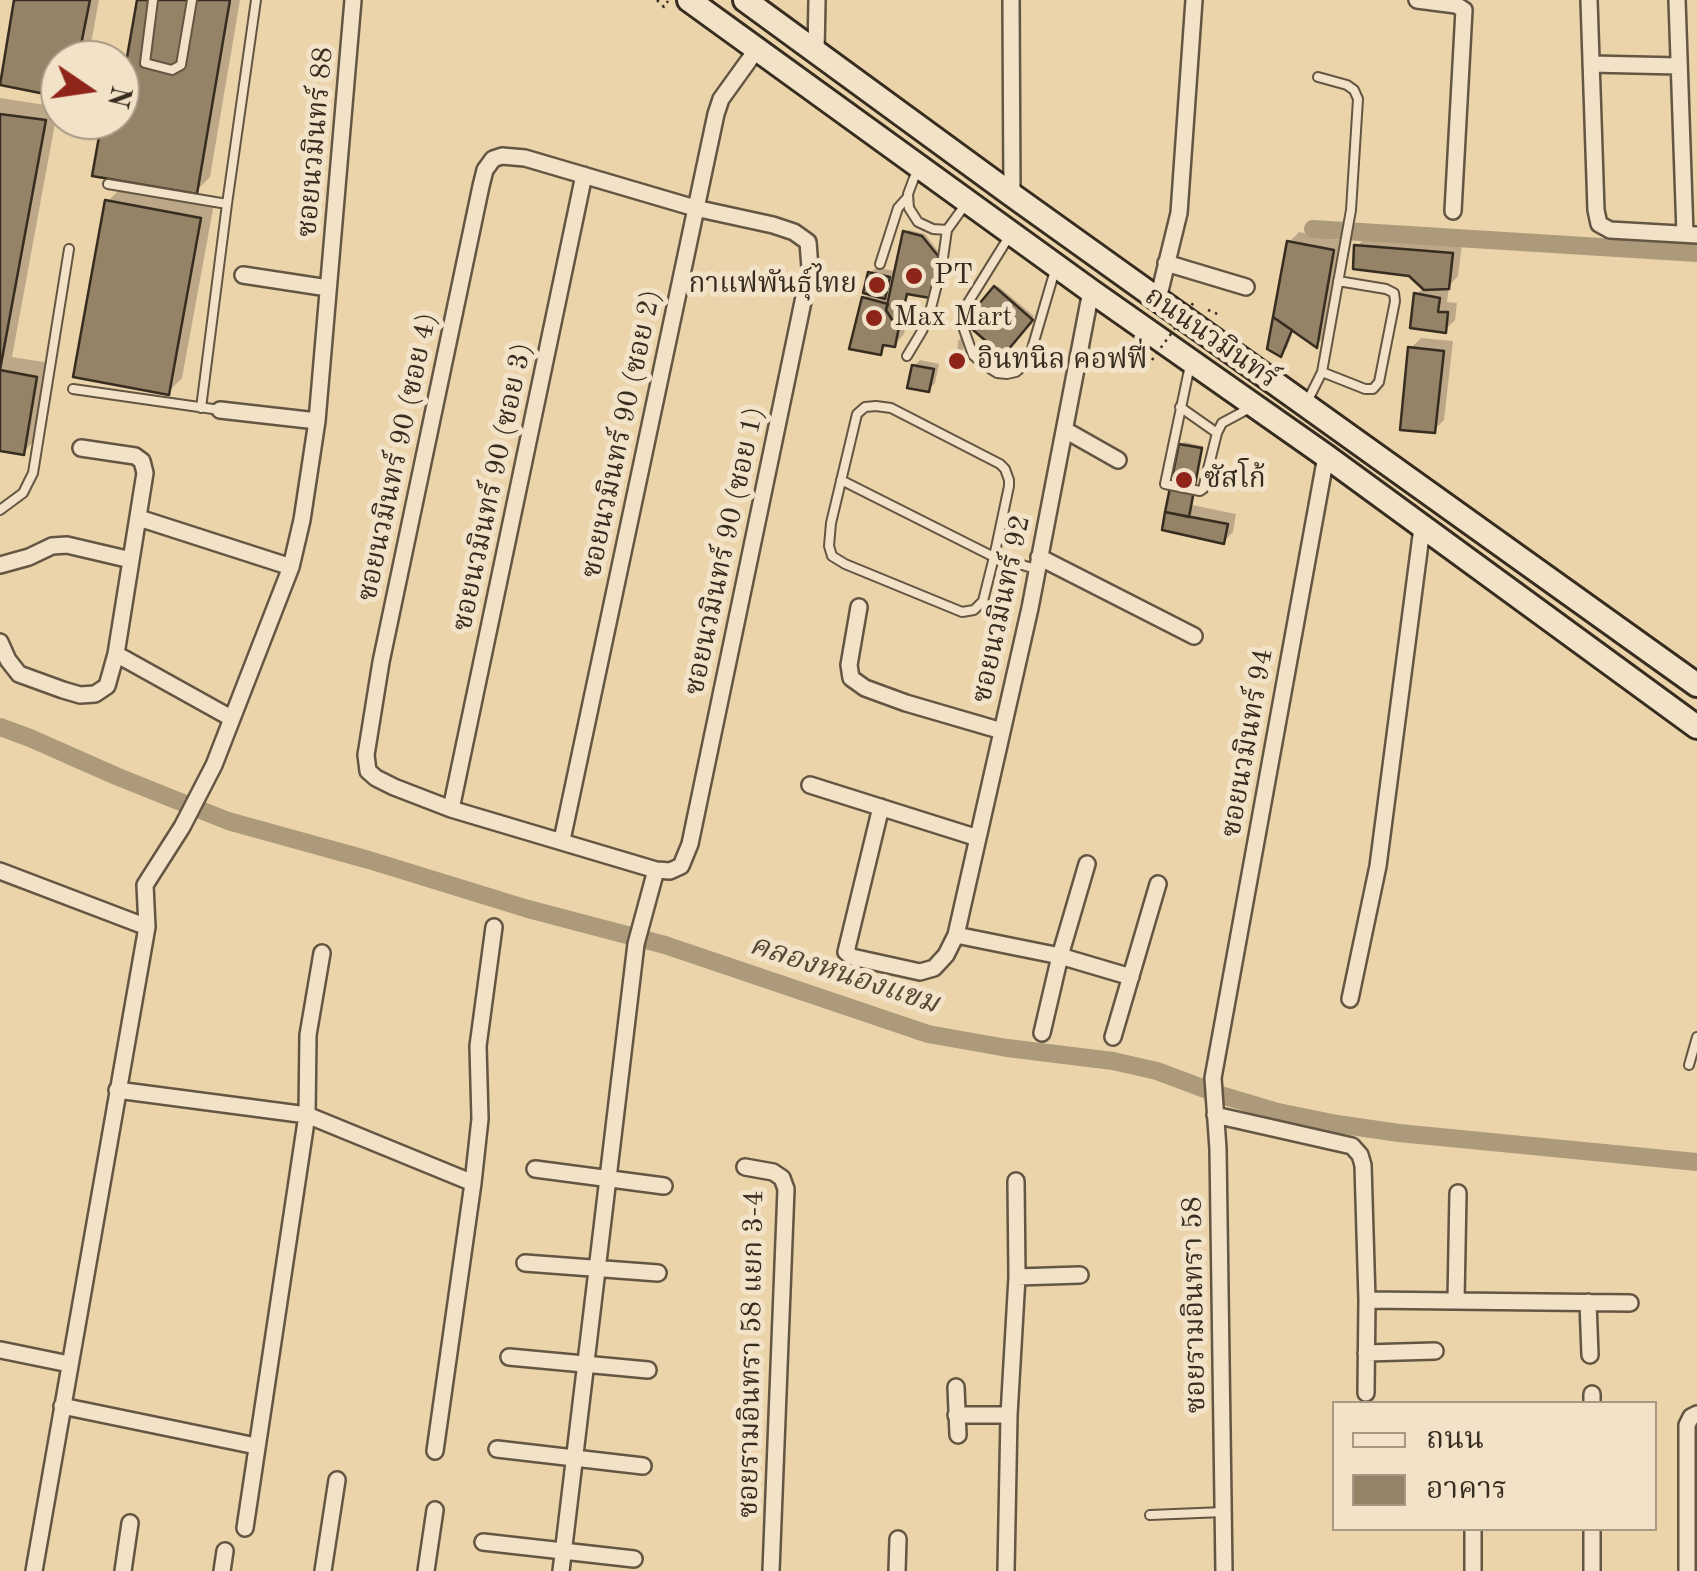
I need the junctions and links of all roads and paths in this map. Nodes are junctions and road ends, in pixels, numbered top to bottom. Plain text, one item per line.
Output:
1 (153, 0) edge
2 (192, 0) edge
3 (256, 0) edge
4 (353, 0) edge
5 (657, 0) edge
6 (669, 0) edge
7 (689, 0) edge
8 (745, 0) edge
9 (817, 0) edge
10 (1011, 0) edge
11 (1194, 0) edge
12 (1417, 0) edge
13 (1589, 0) edge
14 (1677, 0) edge
15 (1428, 1) edge
16 (757, 49) junction
17 (816, 52) junction
18 (1591, 64) junction
19 (1679, 66) junction
20 (1318, 77) dead end
21 (922, 168) junction
22 (584, 175) junction
23 (108, 184) dead end
24 (1012, 195) junction
25 (908, 198) junction
26 (968, 202) junction
27 (227, 204) junction
28 (694, 208) junction
29 (1453, 211) dead end
30 (947, 230) junction
31 (1011, 233) junction
32 (1691, 235) edge
33 (69, 249) dead end
34 (1166, 263) junction
35 (880, 264) dead end
36 (1056, 266) junction
37 (243, 276) dead end
38 (1338, 280) junction
39 (1246, 287) dead end
40 (328, 288) junction
41 (1092, 291) junction
42 (1158, 299) junction
43 (1194, 302) dead end
44 (907, 356) dead end
45 (1152, 360) dead end
46 (1190, 361) junction
47 (1322, 372) junction
48 (73, 389) dead end
49 (1306, 404) junction
50 (1254, 406) junction
51 (202, 408) junction
52 (1180, 408) junction
53 (220, 410) joint
54 (317, 421) junction
55 (1064, 430) junction
56 (1345, 431) junction
57 (1218, 433) junction
58 (80, 448) dead end
59 (1326, 456) junction
60 (1118, 460) dead end
61 (841, 480) junction
62 (0, 510) edge
63 (139, 518) junction
64 (1422, 528) junction
65 (994, 557) junction
66 (132, 560) junction
67 (1038, 564) junction
68 (0, 565) edge
69 (290, 567) junction
70 (859, 607) dead end
71 (1194, 636) dead end
72 (0, 642) edge
73 (116, 654) junction
74 (1697, 684) edge
75 (232, 718) junction
76 (1697, 727) edge
77 (1002, 730) junction
78 (810, 785) dead end
79 (451, 808) junction
80 (881, 808) junction
81 (978, 838) junction
82 (562, 840) junction
83 (1088, 864) dead end
84 (656, 870) junction
85 (0, 871) edge
86 (1158, 884) dead end
87 (147, 927) junction
88 (494, 927) dead end
89 (956, 935) junction
90 (322, 953) dead end
91 (1060, 956) junction
92 (1131, 977) junction
93 (1350, 998) dead end
94 (1042, 1032) dead end
95 (1697, 1037) edge
96 (1114, 1038) dead end
97 (1220, 1040) joint
98 (1688, 1065) dead end
99 (117, 1090) junction
100 (1215, 1112) junction
101 (307, 1115) junction
102 (745, 1166) dead end
103 (535, 1169) dead end
104 (608, 1179) junction
105 (1016, 1180) dead end
106 (473, 1182) junction
107 (664, 1186) dead end
108 (1458, 1193) dead end
109 (525, 1263) dead end
110 (597, 1268) junction
111 (658, 1273) dead end
112 (1080, 1275) dead end
113 (1017, 1277) junction
114 (1367, 1300) junction
115 (1456, 1300) junction
116 (1588, 1302) junction
117 (1630, 1303) dead end
118 (0, 1350) edge
119 (1434, 1350) dead end
120 (1366, 1353) junction
121 (1590, 1356) dead end
122 (509, 1357) dead end
123 (69, 1364) junction
124 (586, 1364) junction
125 (648, 1370) dead end
126 (956, 1387) dead end
127 (1366, 1394) dead end
128 (62, 1406) junction
129 (1697, 1414) edge
130 (1008, 1415) junction
131 (956, 1416) junction
132 (958, 1435) dead end
133 (256, 1446) junction
134 (497, 1450) dead end
135 (435, 1451) dead end
136 (574, 1458) junction
137 (643, 1466) dead end
138 (337, 1480) dead end
139 (435, 1510) dead end
140 (1222, 1512) junction
141 (1150, 1515) dead end
142 (130, 1523) dead end
143 (245, 1528) dead end
144 (1473, 1531) edge
145 (1592, 1531) edge
146 (898, 1539) dead end
147 (483, 1542) dead end
148 (225, 1551) dead end
149 (563, 1551) junction
150 (634, 1559) dead end
151 (34, 1571) edge
152 (123, 1571) edge
153 (222, 1571) edge
154 (322, 1571) edge
155 (426, 1571) edge
156 (560, 1571) edge
157 (771, 1571) edge
158 (897, 1571) edge
159 (1006, 1571) edge
160 (1224, 1571) edge
161 (1473, 1571) edge
162 (1592, 1571) edge
163 (1688, 1571) edge

1 - 2 lane
3 - 27 lane
4 - 40 street, ซอยนวมินทร์ 88
5 - 6 path
7 - 16 main road, ถนนนวมินทร์
8 - 17 main road, ถนนนวมินทร์
9 - 17 street
10 - 24 street
11 - 34 street
12 - 15 street
13 - 18 street
14 - 19 street
15 - 29 street
16 - 21 main road, ถนนนวมินทร์
16 - 28 street, ซอยนวมินทร์ 90 (ซอย 2)
17 - 24 main road, ถนนนวมินทร์
18 - 19 street
18 - 32 street
19 - 32 street
20 - 38 lane
21 - 25 lane
21 - 26 main road, ถนนนวมินทร์
22 - 28 street
22 - 79 street, ซอยนวมินทร์ 90 (ซอย 3)
22 - 79 street, ซอยนวมินทร์ 90 (ซอย 4)
23 - 27 lane
24 - 42 main road, ถนนนวมินทร์
25 - 30 lane
25 - 35 lane
26 - 30 lane
26 - 31 main road, ถนนนวมินทร์
27 - 51 lane
28 - 82 street, ซอยนวมินทร์ 90 (ซอย 2)
28 - 84 street, ซอยนวมินทร์ 90 (ซอย 1)
30 - 44 lane
31 - 36 main road, ถนนนวมินทร์
31 - 36 lane
33 - 62 lane
34 - 39 street
34 - 42 street
36 - 41 main road, ถนนนวมินทร์
37 - 40 street
38 - 47 lane
38 - 47 lane
40 - 54 street, ซอยนวมินทร์ 88
41 - 46 main road, ถนนนวมินทร์
41 - 55 street, ซอยนวมินทร์ 92
42 - 49 main road, ถนนนวมินทร์
43 - 45 path, bridge
46 - 50 main road, ถนนนวมินทร์
46 - 52 lane
47 - 49 lane
48 - 51 lane
49 - 56 main road, ถนนนวมินทร์
50 - 57 lane
50 - 59 main road, ถนนนวมินทร์
51 - 53 lane
52 - 57 lane
52 - 57 lane
53 - 54 street
54 - 69 street, ซอยนวมินทร์ 88
55 - 60 street
55 - 67 street, ซอยนวมินทร์ 92
56 - 59 main road
56 - 74 main road, ถนนนวมินทร์
58 - 63 street
59 - 64 main road, ถนนนวมินทร์
59 - 97 street, ซอยนวมินทร์ 94
61 - 65 lane
61 - 65 lane
61 - 65 lane
63 - 66 street
63 - 69 street
64 - 76 main road, ถนนนวมินทร์
64 - 93 street
65 - 67 lane
66 - 68 street
66 - 73 street
67 - 71 street
67 - 77 street, ซอยนวมินทร์ 92
69 - 75 street, ซอยนวมินทร์ 88
70 - 77 street
72 - 73 street
73 - 75 street
75 - 87 street, ซอยนวมินทร์ 88
77 - 81 street, ซอยนวมินทร์ 92
78 - 80 street
79 - 82 street
80 - 81 street
80 - 89 street, ซอยนวมินทร์ 92
81 - 89 street, ซอยนวมินทร์ 92
82 - 84 street
83 - 91 street
84 - 104 street
85 - 87 street
86 - 92 street
87 - 99 street, ซอยนวมินทร์ 88
88 - 106 street
89 - 91 street
90 - 101 street
91 - 92 street
91 - 94 street
92 - 96 street
95 - 98 lane
97 - 100 street, ซอยรามอินทรา 58
99 - 101 street
99 - 123 street, ซอยนวมินทร์ 88
100 - 114 street
100 - 140 street, ซอยรามอินทรา 58
101 - 106 street
101 - 133 street
102 - 157 street, ซอยรามอินทรา 58 แยก 3-4
103 - 104 street
104 - 107 street
104 - 110 street
105 - 113 street
106 - 135 street
108 - 115 street
109 - 110 street
110 - 111 street
110 - 124 street
112 - 113 street
113 - 130 street
114 - 115 street
114 - 120 street
115 - 116 street
116 - 117 street
116 - 121 street
118 - 123 street
119 - 120 street
120 - 127 street
122 - 124 street
123 - 128 street, ซอยนวมินทร์ 88
124 - 125 street
124 - 136 street
126 - 131 street
128 - 133 street
128 - 151 street, ซอยนวมินทร์ 88
129 - 163 street
130 - 131 street
130 - 159 street
131 - 132 street
133 - 143 street
134 - 136 street
136 - 137 street
136 - 149 street
138 - 154 street
139 - 155 street
140 - 141 lane
140 - 160 street, ซอยรามอินทรา 58
142 - 152 street
144 - 161 street
145 - 162 street
146 - 158 street
147 - 149 street
148 - 153 street
149 - 150 street
149 - 156 street

